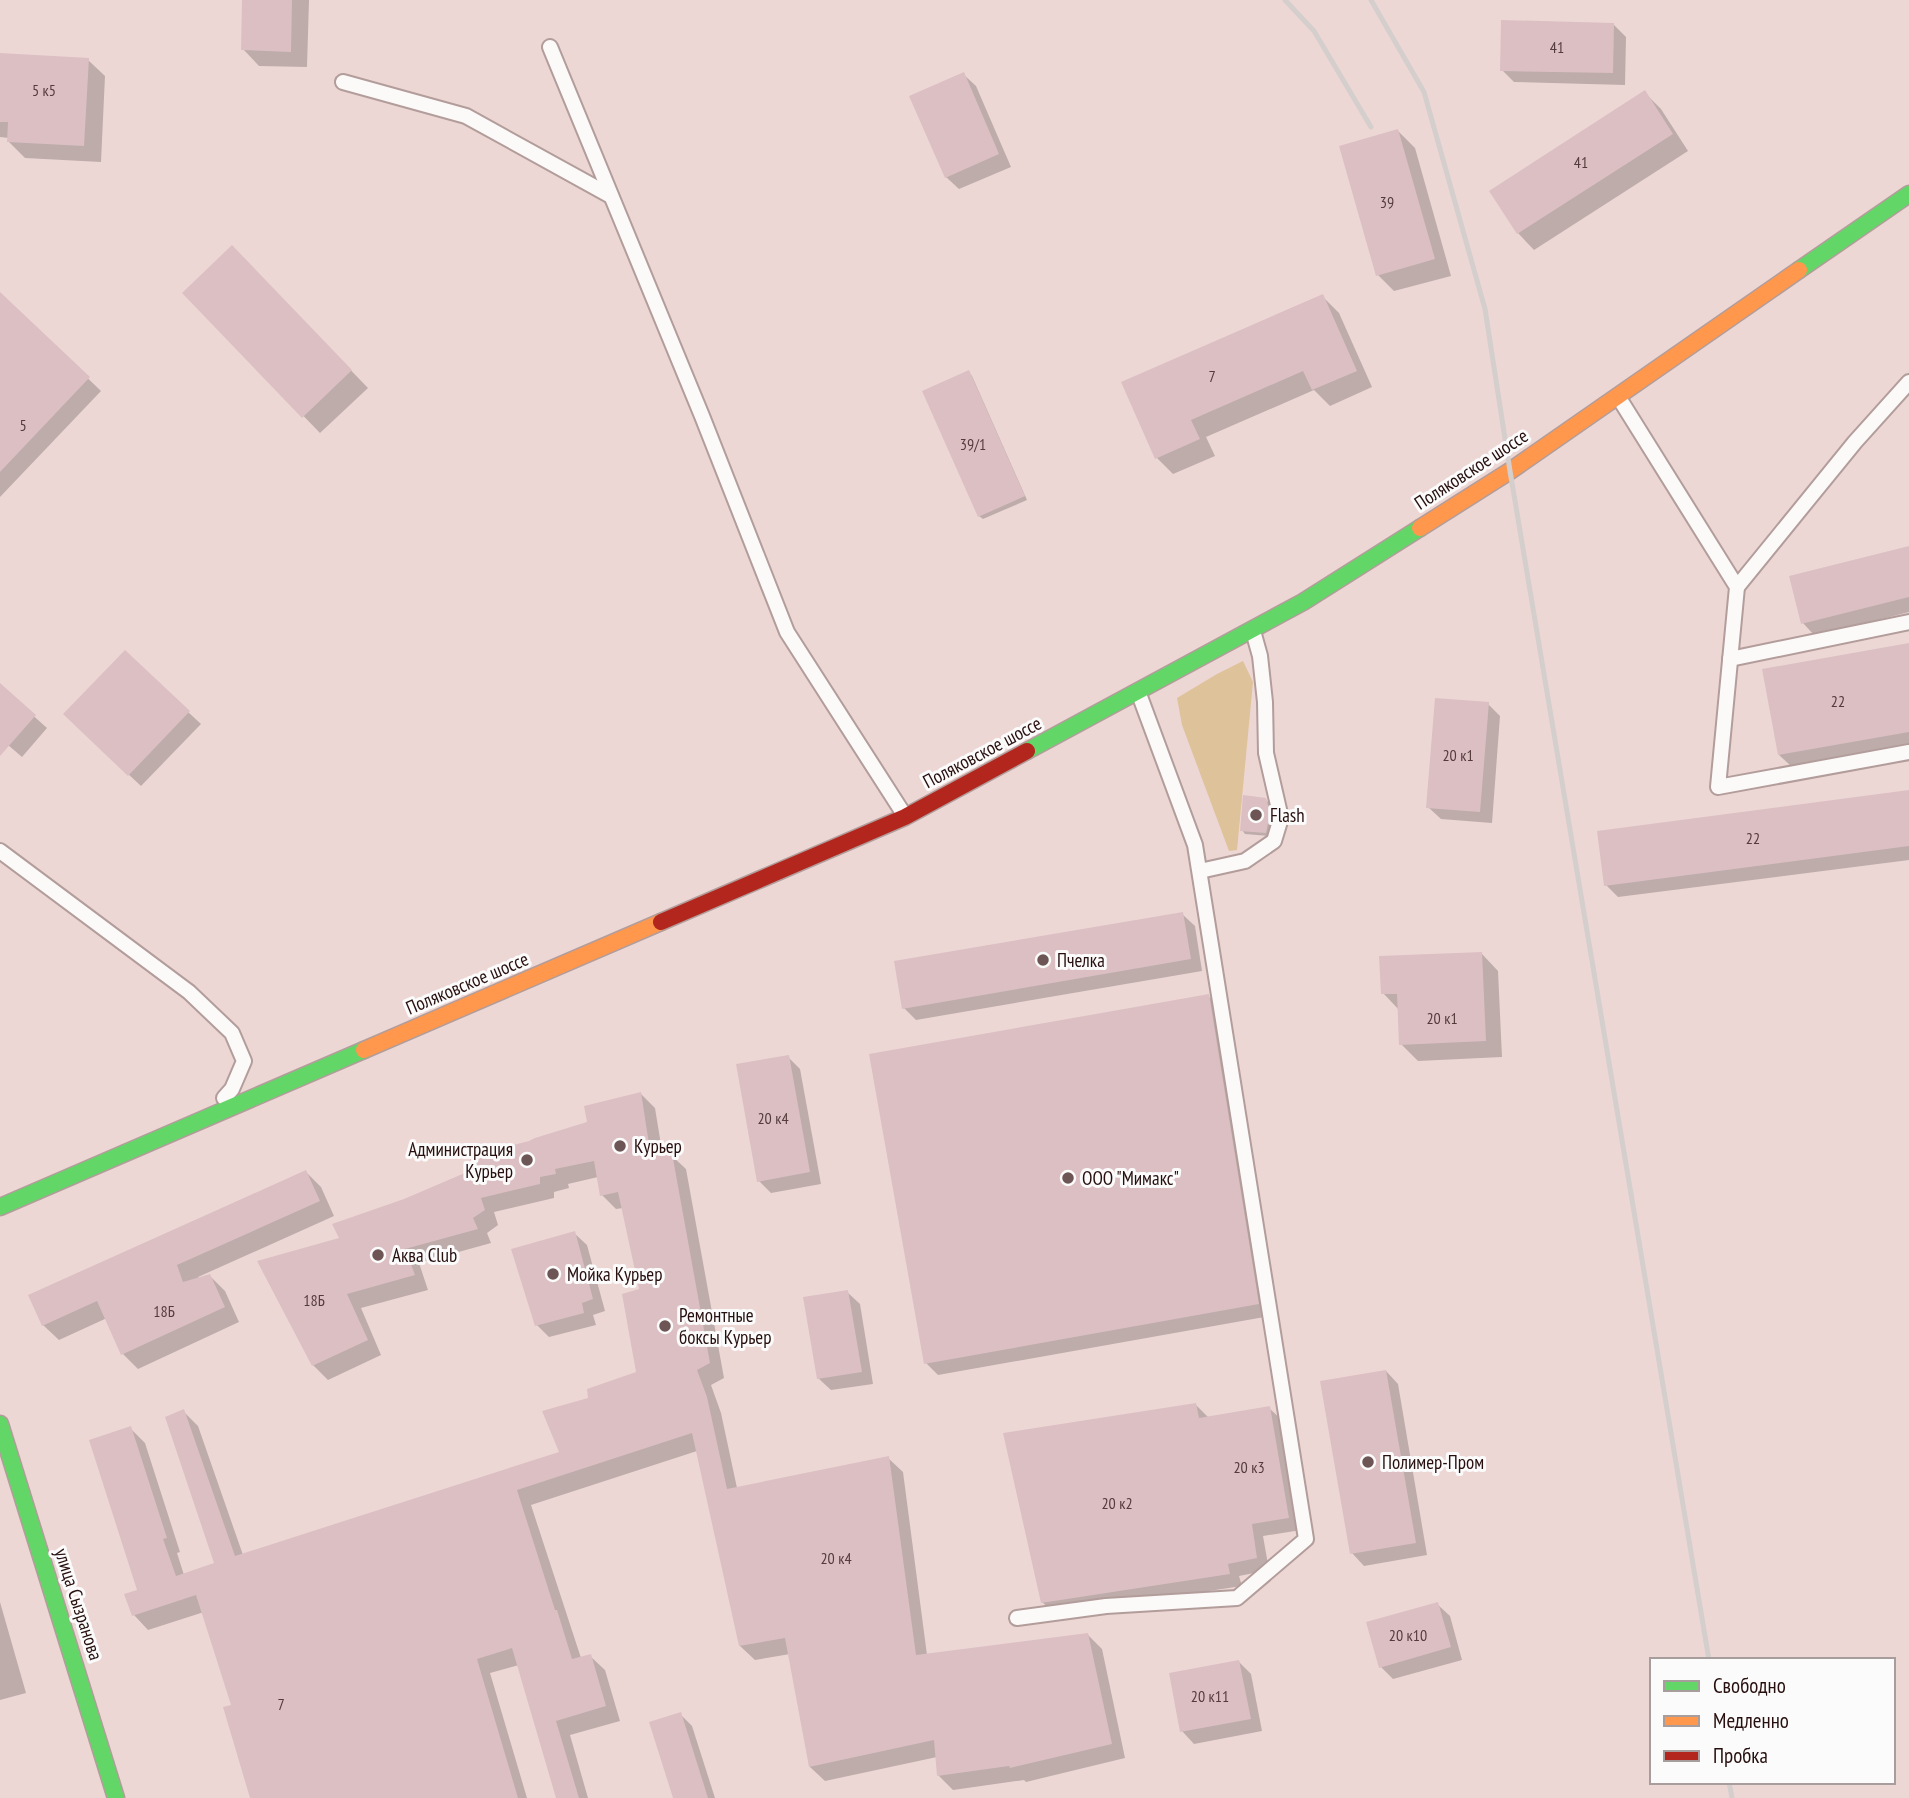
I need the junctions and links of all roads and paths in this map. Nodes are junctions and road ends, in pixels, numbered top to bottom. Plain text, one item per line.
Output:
1 (550, 47) dead end
2 (343, 82) dead end
3 (1909, 194) edge
4 (611, 196) junction
5 (1909, 382) edge
6 (1618, 396) junction
7 (1737, 587) junction
8 (1909, 622) edge
9 (1252, 630) junction
10 (1730, 659) junction
11 (1139, 692) junction
12 (1909, 752) edge
13 (905, 817) junction
14 (0, 851) edge
15 (1200, 872) junction
16 (207, 1118) junction
17 (0, 1207) edge
18 (0, 1424) edge
19 (1017, 1618) dead end
20 (116, 1798) edge

1 - 4 lane
2 - 4 lane
3 - 6 street, Поляковское шоссе
4 - 13 lane
5 - 7 lane
6 - 7 lane
6 - 9 street, Поляковское шоссе
7 - 10 lane
8 - 10 lane
9 - 11 street, Поляковское шоссе
9 - 15 lane
10 - 12 lane
11 - 13 street, Поляковское шоссе
11 - 15 lane
13 - 16 street, Поляковское шоссе
14 - 16 lane
15 - 19 lane
16 - 17 street, Поляковское шоссе
18 - 20 street, улица Сызранова

